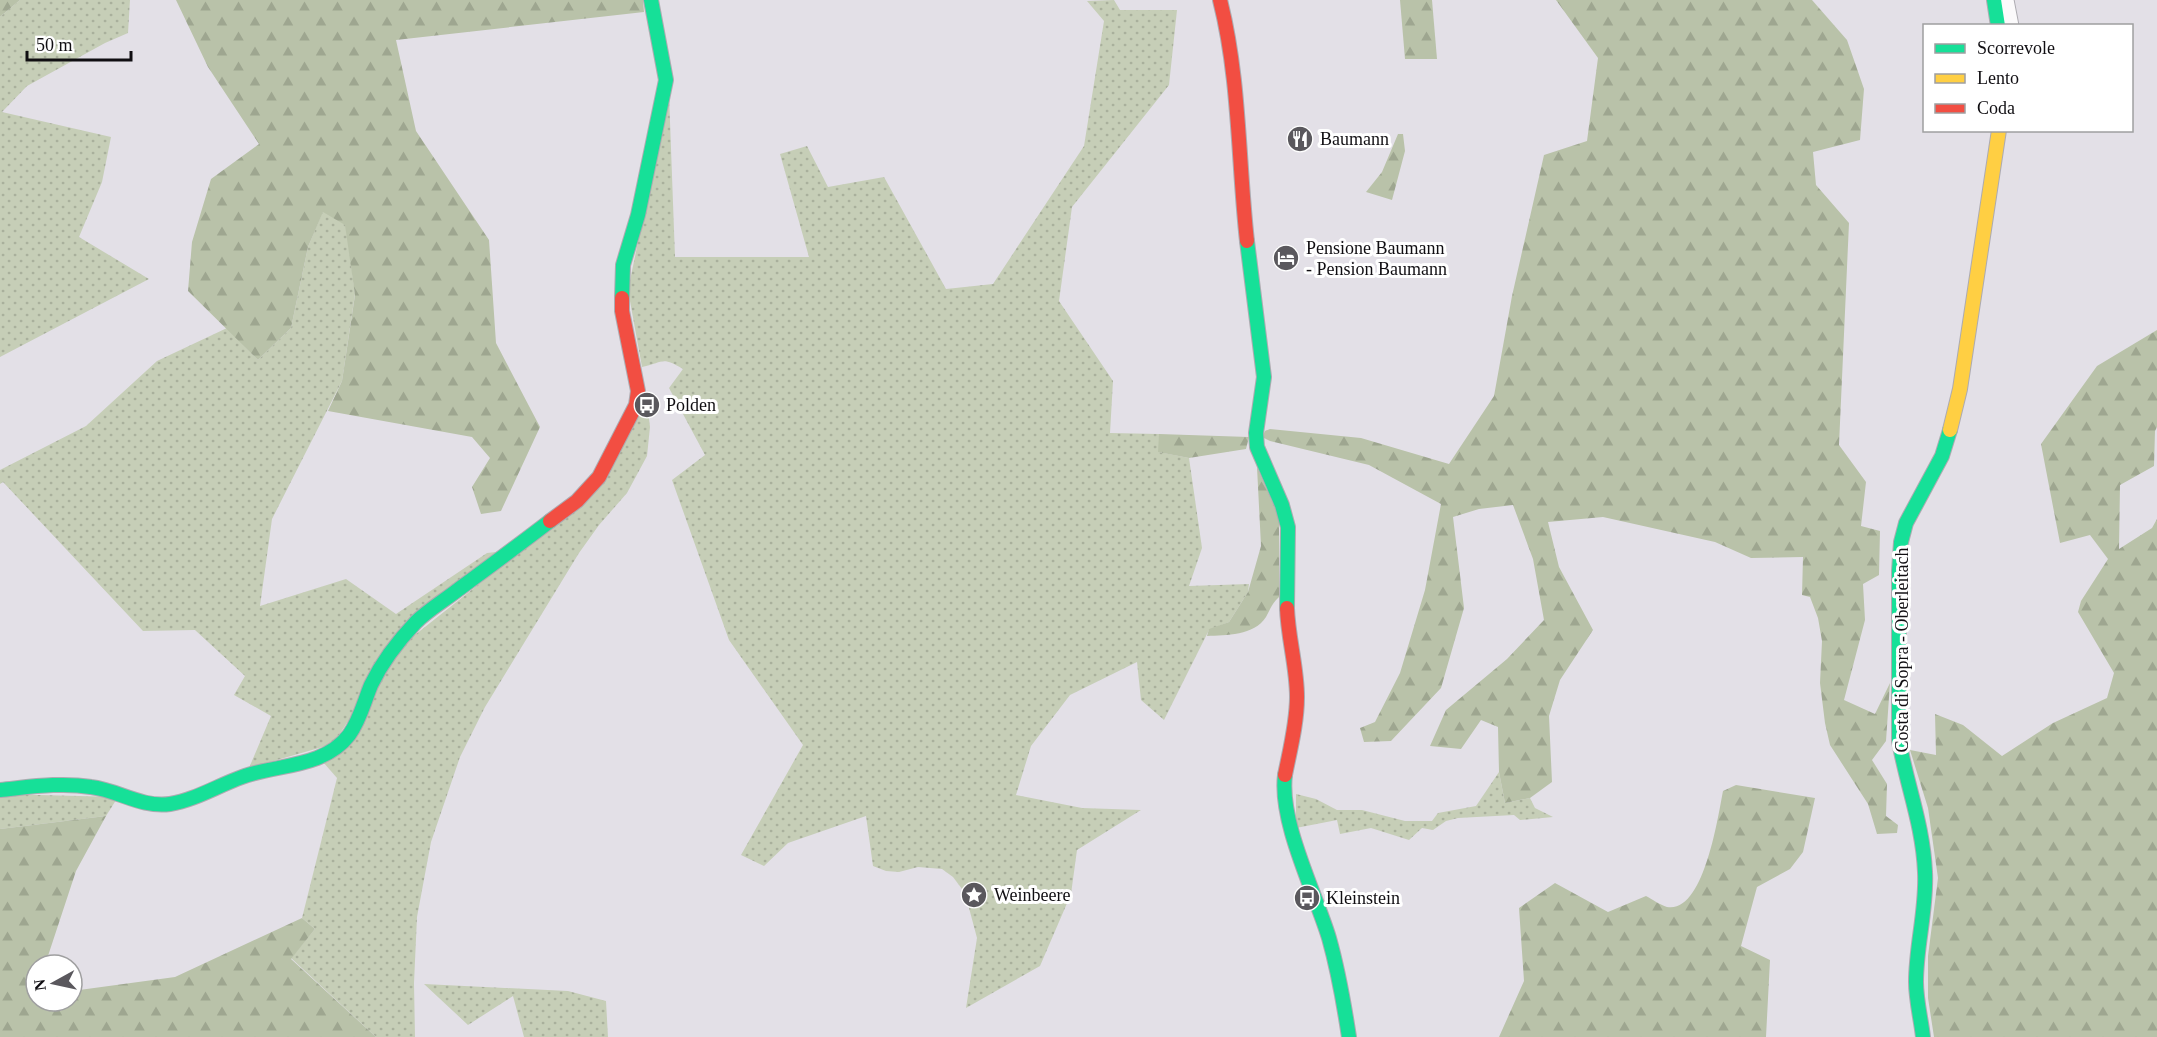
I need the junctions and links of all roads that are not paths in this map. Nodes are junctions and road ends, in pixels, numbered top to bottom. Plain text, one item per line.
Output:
1 (651, 0) edge
2 (1220, 0) edge
3 (1994, 0) edge
4 (2006, 0) edge
5 (1998, 24) edge
6 (2011, 24) edge
7 (1999, 132) edge
8 (0, 790) edge
9 (1349, 1037) edge
10 (1923, 1037) edge

1 - 8 street
2 - 9 street
3 - 5 street
4 - 6 street
7 - 10 street, Costa di Sopra - Oberleitach

